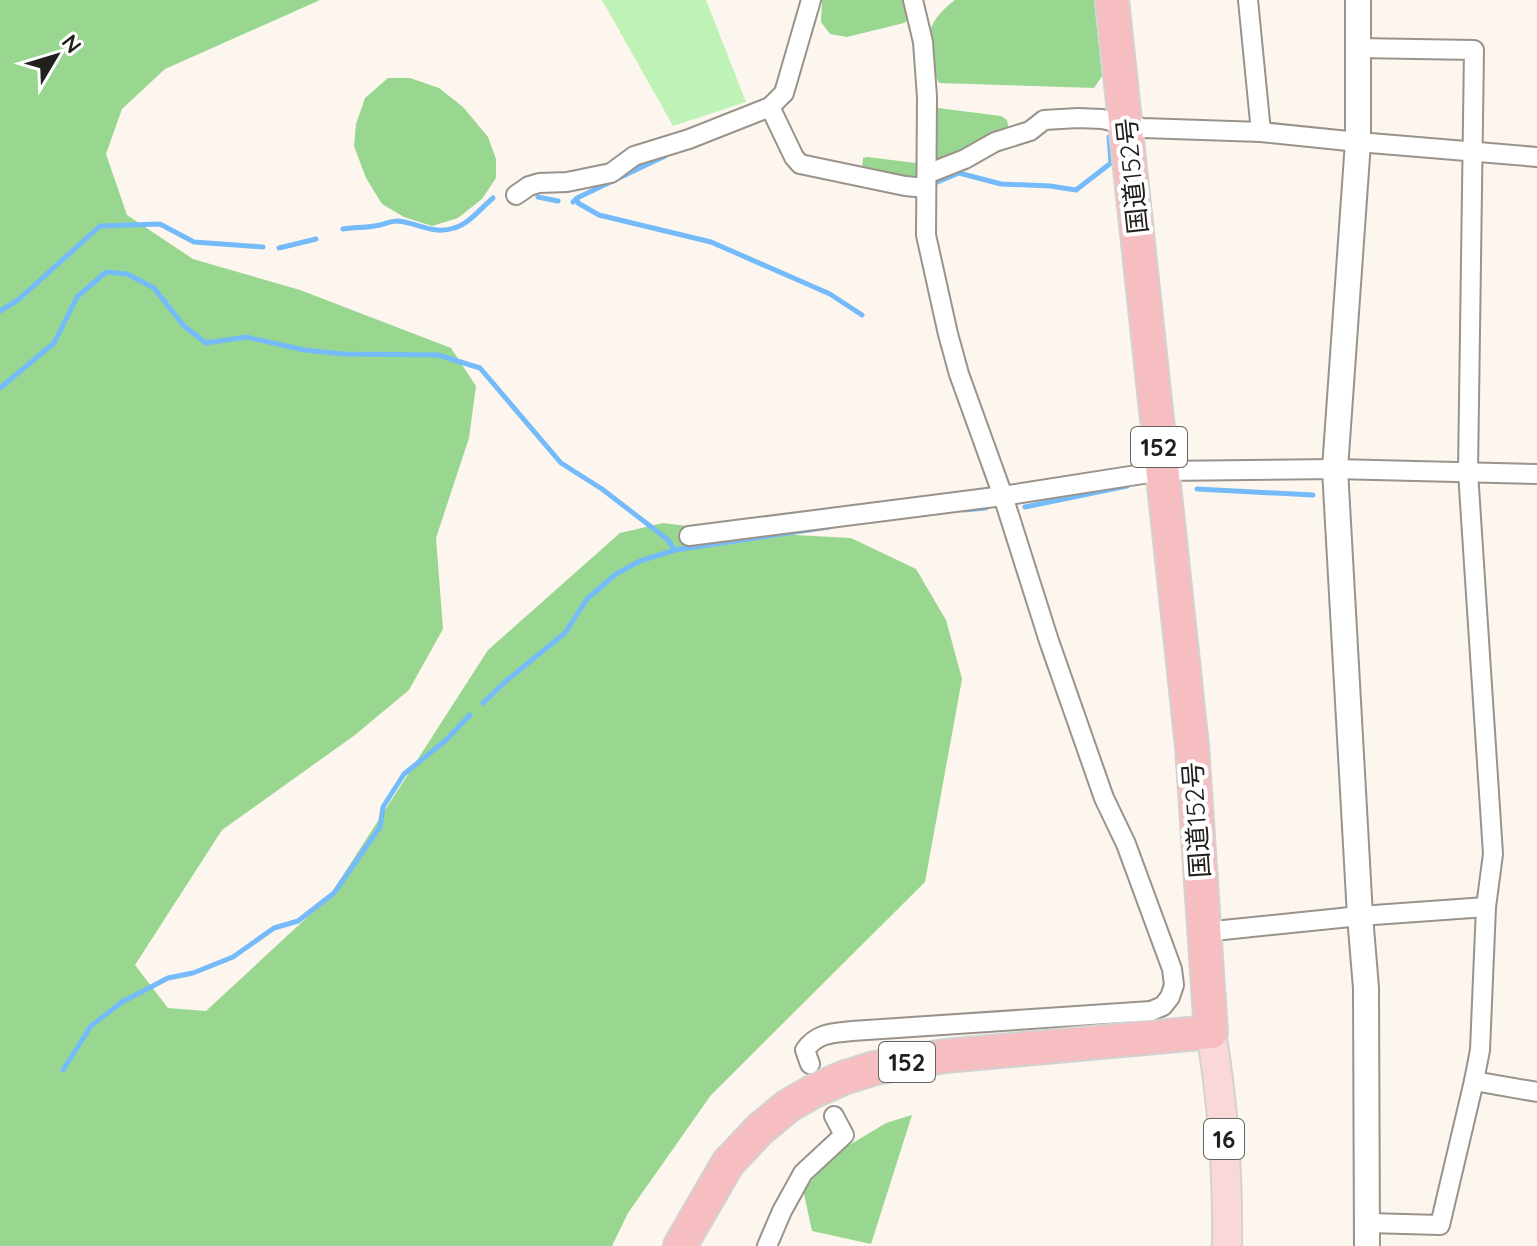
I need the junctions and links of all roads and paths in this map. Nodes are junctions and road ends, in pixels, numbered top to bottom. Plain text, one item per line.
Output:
1 (811, 0) edge
2 (913, 0) edge
3 (1112, 0) edge
4 (1248, 0) edge
5 (1358, 0) edge
6 (1358, 48) junction
7 (770, 107) junction
8 (1126, 123) junction
9 (1261, 132) junction
10 (1358, 142) junction
11 (1473, 152) junction
12 (1537, 157) edge
13 (926, 181) junction
14 (516, 195) dead end
15 (1335, 469) junction
16 (1162, 471) junction
17 (1468, 472) junction
18 (1537, 474) edge
19 (1003, 496) junction
20 (689, 536) dead end
21 (1486, 907) junction
22 (1360, 916) junction
23 (1204, 932) junction
24 (1211, 1032) junction
25 (810, 1064) dead end
26 (1474, 1081) junction
27 (1537, 1092) edge
28 (834, 1116) dead end
29 (1368, 1235) edge
30 (680, 1246) edge
31 (767, 1246) edge
32 (1227, 1246) edge

1 - 7 street
2 - 13 street
3 - 8 highway, 国道152号 / 152
4 - 9 street
5 - 6 street
6 - 10 street
6 - 11 street
7 - 13 street
7 - 14 street
8 - 9 street
8 - 13 street
8 - 16 highway, 国道152号 / 152
9 - 10 street
10 - 11 street
10 - 15 street
11 - 12 street
11 - 17 street
13 - 19 street
15 - 16 street
15 - 17 street
15 - 22 street
16 - 19 street
16 - 23 highway, 国道152号 / 152
17 - 18 street
17 - 21 street
19 - 20 street
19 - 25 street
21 - 22 street
21 - 26 street
22 - 23 street
22 - 29 street
23 - 24 highway, 国道152号 / 152
24 - 30 highway, 152
24 - 32 main road, 16
26 - 27 street
26 - 29 street
28 - 31 street

